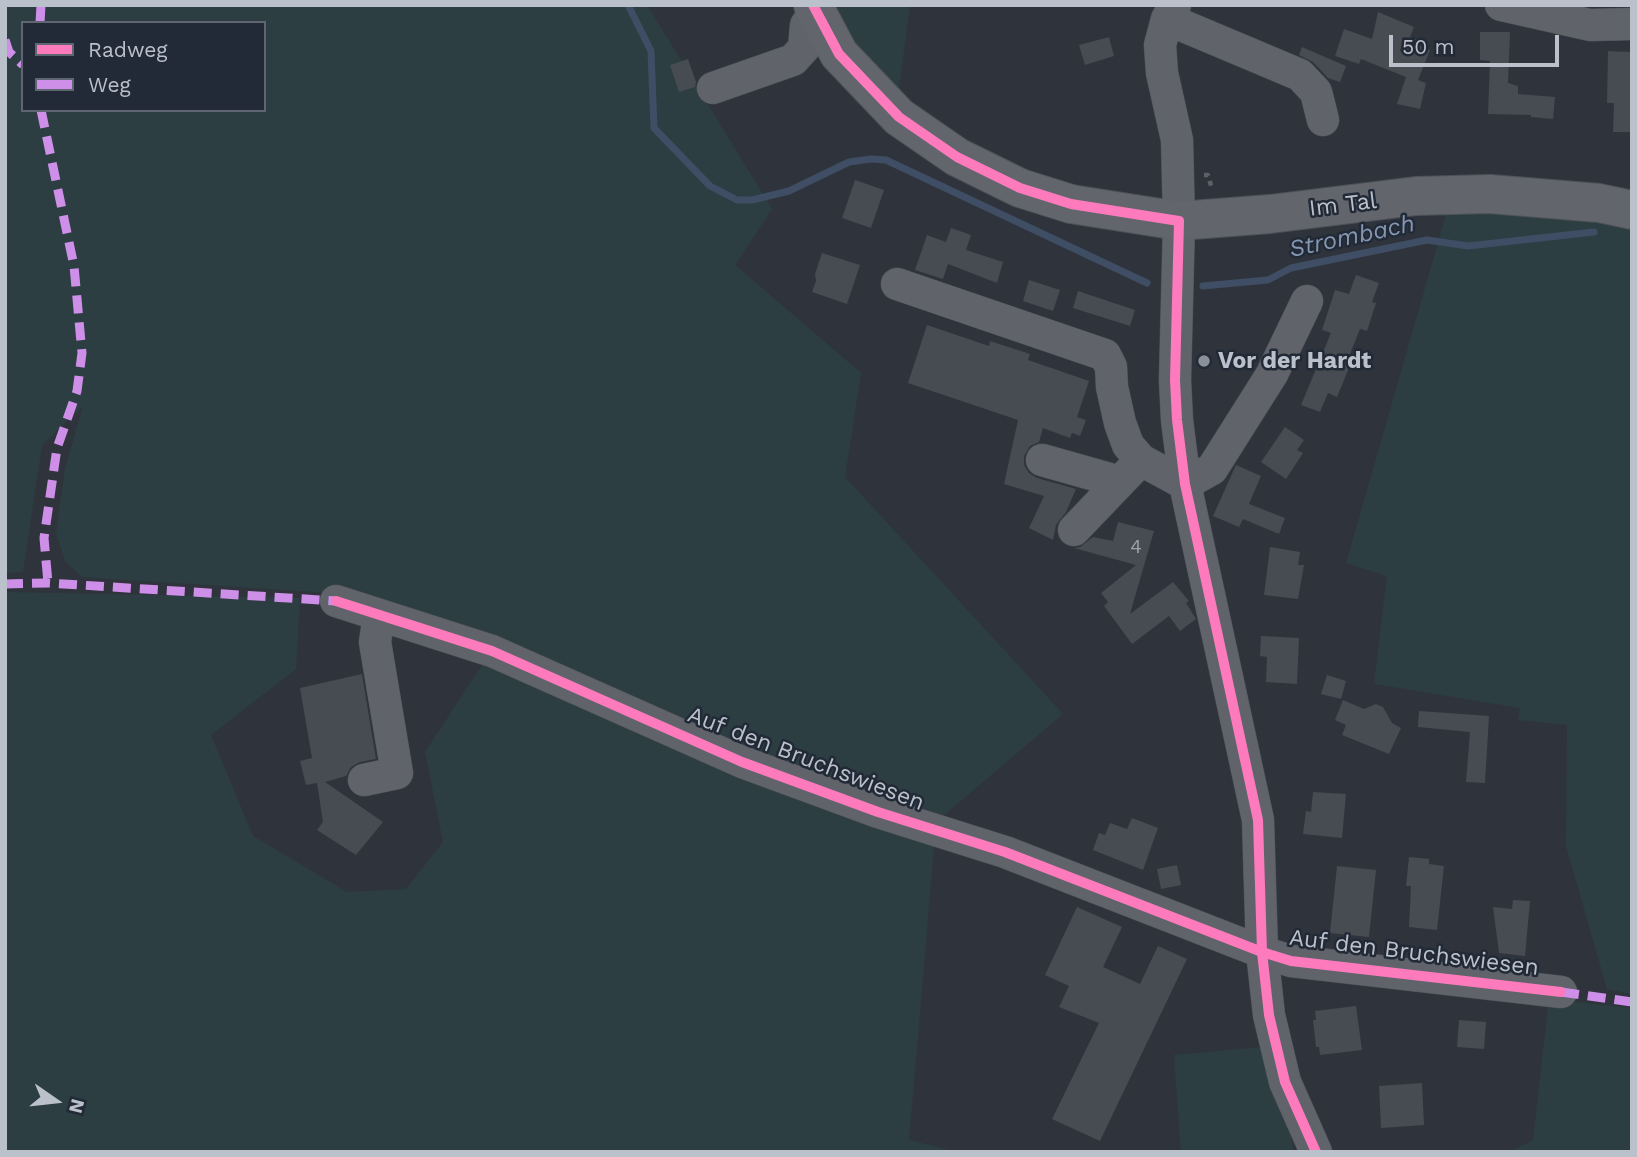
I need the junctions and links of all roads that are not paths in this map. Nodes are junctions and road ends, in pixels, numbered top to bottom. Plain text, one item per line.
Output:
1 (1501, 5) edge
2 (814, 9) edge
3 (1171, 12) edge
4 (1632, 24) edge
5 (713, 88) dead end
6 (1323, 120) dead end
7 (1632, 210) edge
8 (1179, 220) junction
9 (897, 284) dead end
10 (1307, 302) dead end
11 (1042, 460) dead end
12 (1130, 471) junction
13 (1185, 484) junction
14 (1074, 530) dead end
15 (336, 601) dead end
16 (379, 615) junction
17 (363, 780) dead end
18 (1262, 952) junction
19 (1561, 992) dead end
20 (1316, 1152) edge

1 - 4 street
2 - 5 street
2 - 8 main road, Im Tal
3 - 6 street
3 - 8 street, Auf den Bruchswiesen
7 - 8 main road, Im Tal
8 - 13 street, Auf den Bruchswiesen
9 - 12 street
10 - 13 street
11 - 12 street
12 - 13 street
12 - 14 street
13 - 18 street, Auf den Bruchswiesen
15 - 16 street, Auf den Bruchswiesen
16 - 17 street
16 - 18 street, Auf den Bruchswiesen
18 - 19 street, Auf den Bruchswiesen
18 - 20 street, Auf den Bruchswiesen

